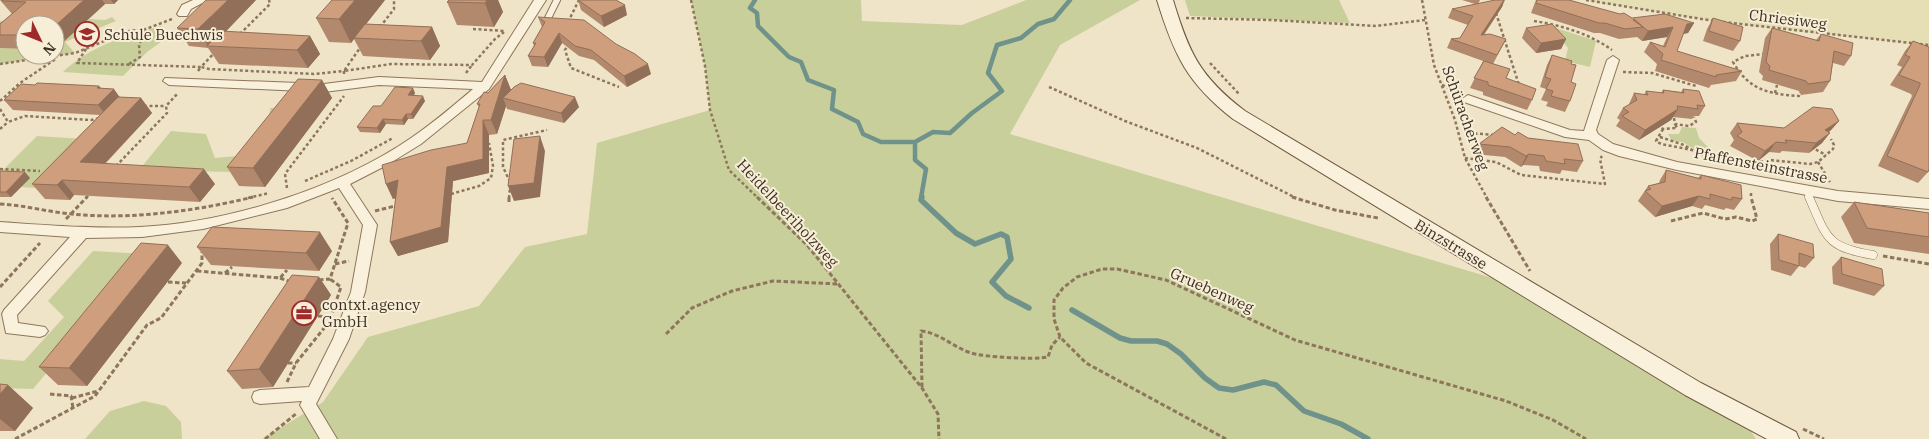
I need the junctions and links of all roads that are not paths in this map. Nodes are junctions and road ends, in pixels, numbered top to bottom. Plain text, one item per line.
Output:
1 (202, 0) edge
2 (540, 0) edge
3 (557, 0) edge
4 (1176, 12) edge
5 (183, 14) road end
6 (553, 23) edge
7 (1612, 61) road end
8 (169, 80) dead end
9 (485, 86) junction
10 (1463, 95) road end
11 (1592, 136) junction
12 (342, 182) junction
13 (1806, 190) junction
14 (1929, 204) edge
15 (0, 227) edge
16 (82, 233) junction
17 (1873, 255) road end
18 (40, 331) dead end
19 (260, 397) dead end
20 (311, 399) junction
21 (329, 439) edge
22 (1788, 439) edge

1 - 5 street
2 - 9 street
3 - 6 lane
4 - 22 main road, Binzstrasse
7 - 11 street
8 - 9 street
9 - 12 street
10 - 11 street, Pfaffensteinstrasse
11 - 13 street, Pfaffensteinstrasse
12 - 16 street
12 - 20 street
13 - 14 street, Pfaffensteinstrasse
13 - 17 lane
15 - 16 street
16 - 18 street
19 - 20 street
20 - 21 street

